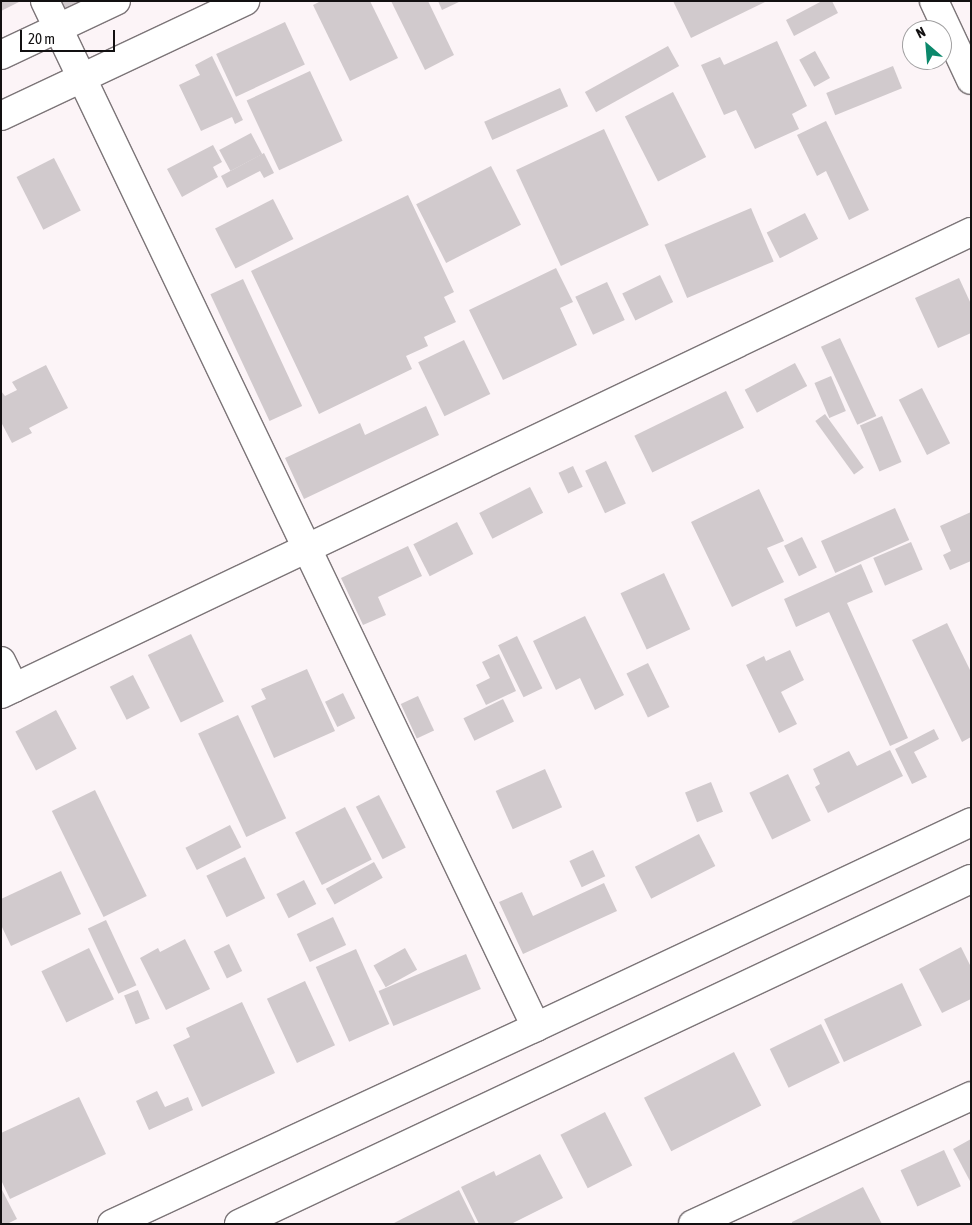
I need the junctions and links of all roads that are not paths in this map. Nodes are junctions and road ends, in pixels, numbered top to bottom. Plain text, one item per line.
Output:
1 (45, 1) edge
2 (116, 1) edge
3 (245, 1) edge
4 (934, 1) edge
5 (58, 28) junction
6 (1, 55) edge
7 (82, 78) junction
8 (971, 80) edge
9 (1, 116) edge
10 (971, 232) edge
11 (306, 550) junction
12 (1, 661) edge
13 (8, 691) edge
14 (971, 822) edge
15 (971, 879) edge
16 (536, 1028) junction
17 (971, 1096) edge
18 (112, 1224) edge
19 (239, 1224) edge
20 (693, 1224) edge

1 - 5 street
2 - 5 street
3 - 7 street
4 - 8 street
5 - 6 street
5 - 7 street
7 - 9 street
7 - 11 street
10 - 11 street
11 - 13 street
11 - 16 street
12 - 13 street
14 - 16 street
15 - 19 street
16 - 18 street
17 - 20 street

